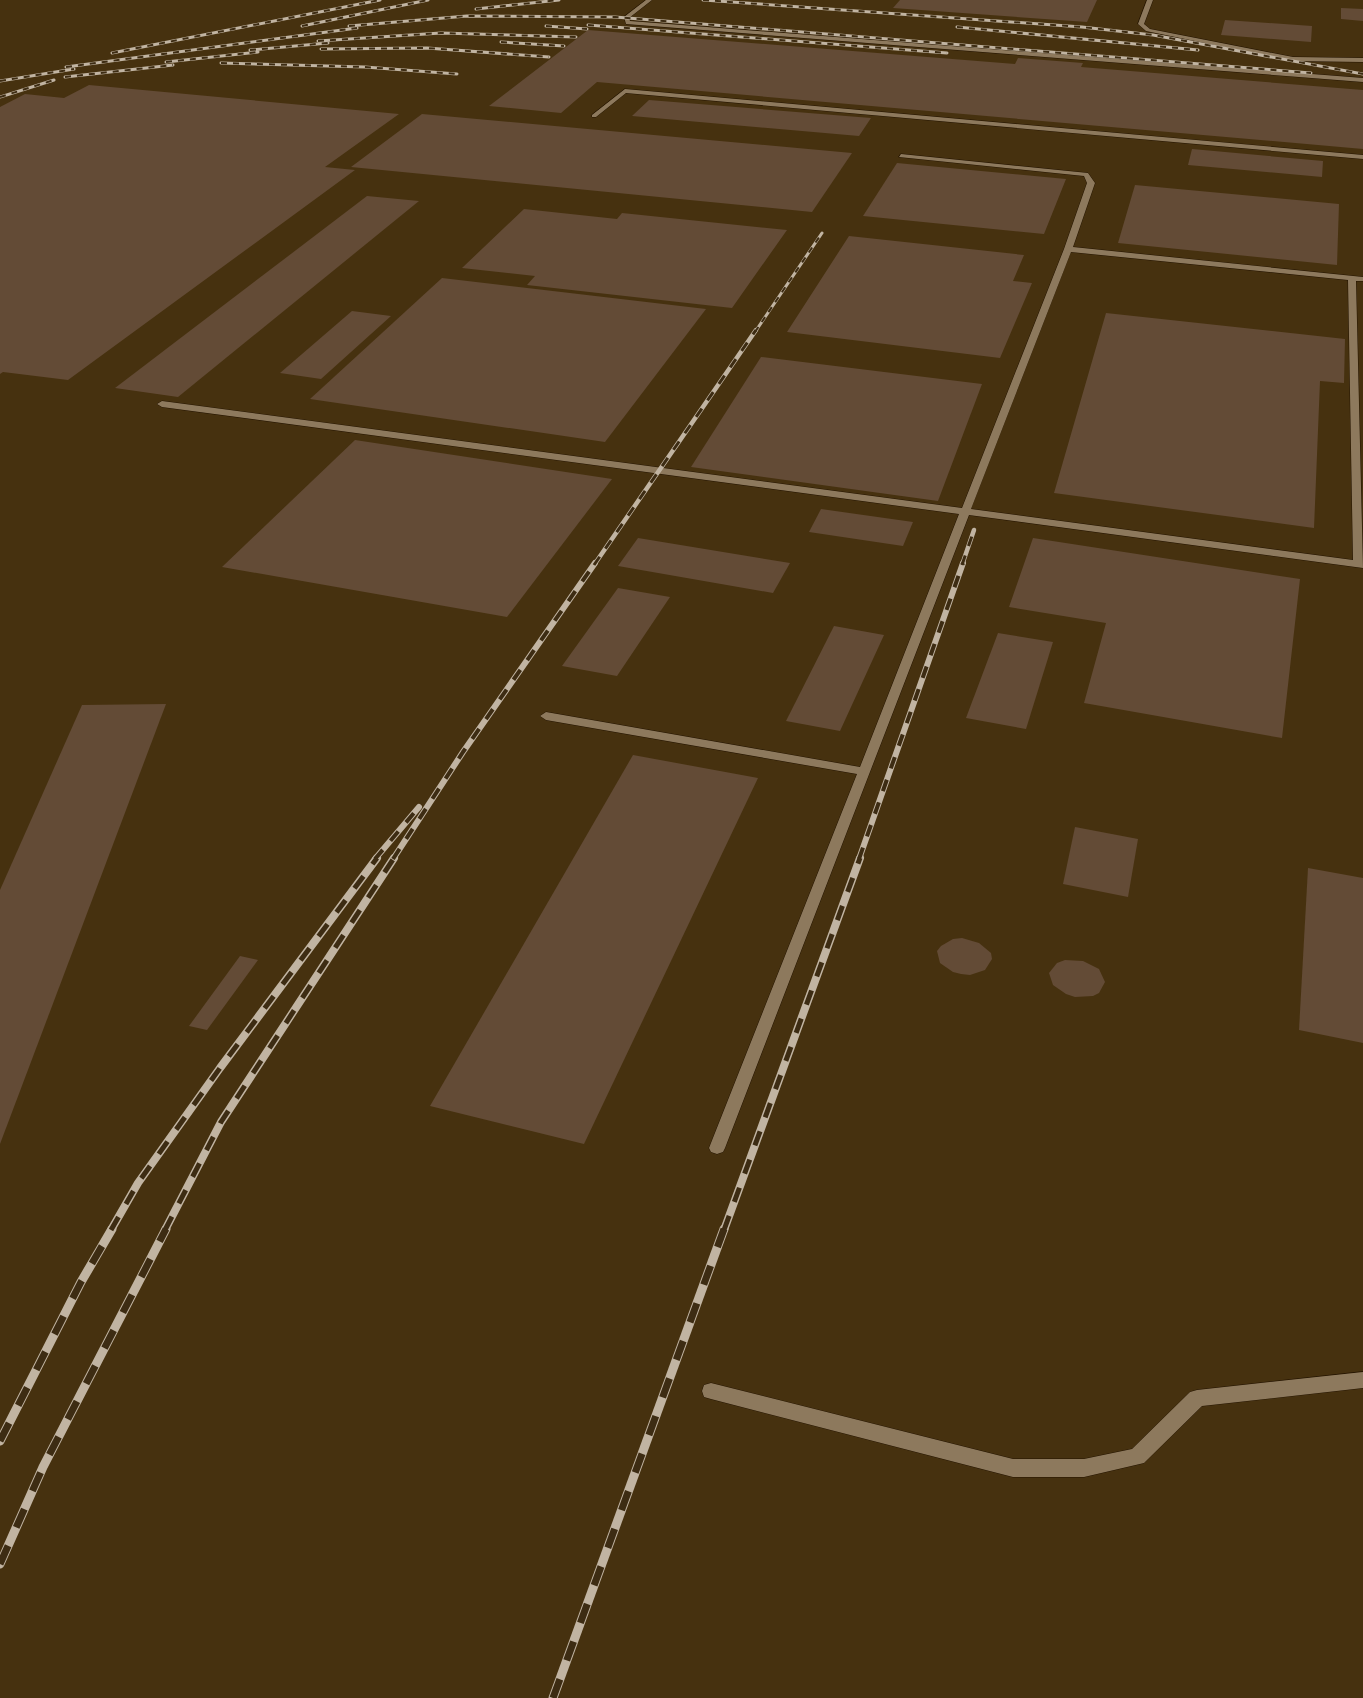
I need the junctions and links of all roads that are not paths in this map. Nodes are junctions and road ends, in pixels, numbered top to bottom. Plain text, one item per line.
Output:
1 (650, 0) edge
2 (1150, 0) edge
3 (1363, 60) edge
4 (1363, 80) edge
5 (594, 116) dead end
6 (902, 156) dead end
7 (1363, 157) edge
8 (1068, 249) junction
9 (1352, 278) junction
10 (1363, 279) edge
11 (162, 404) dead end
12 (964, 513) junction
13 (1360, 564) edge
14 (546, 716) dead end
15 (862, 771) junction
16 (717, 1148) dead end
17 (1363, 1380) edge
18 (711, 1391) dead end

1 - 4 lane
2 - 3 lane
5 - 7 lane
6 - 8 lane
8 - 9 lane
8 - 12 lane
9 - 10 lane
9 - 13 lane
11 - 12 lane
12 - 13 lane
12 - 15 lane
14 - 15 lane
15 - 16 lane
17 - 18 lane

